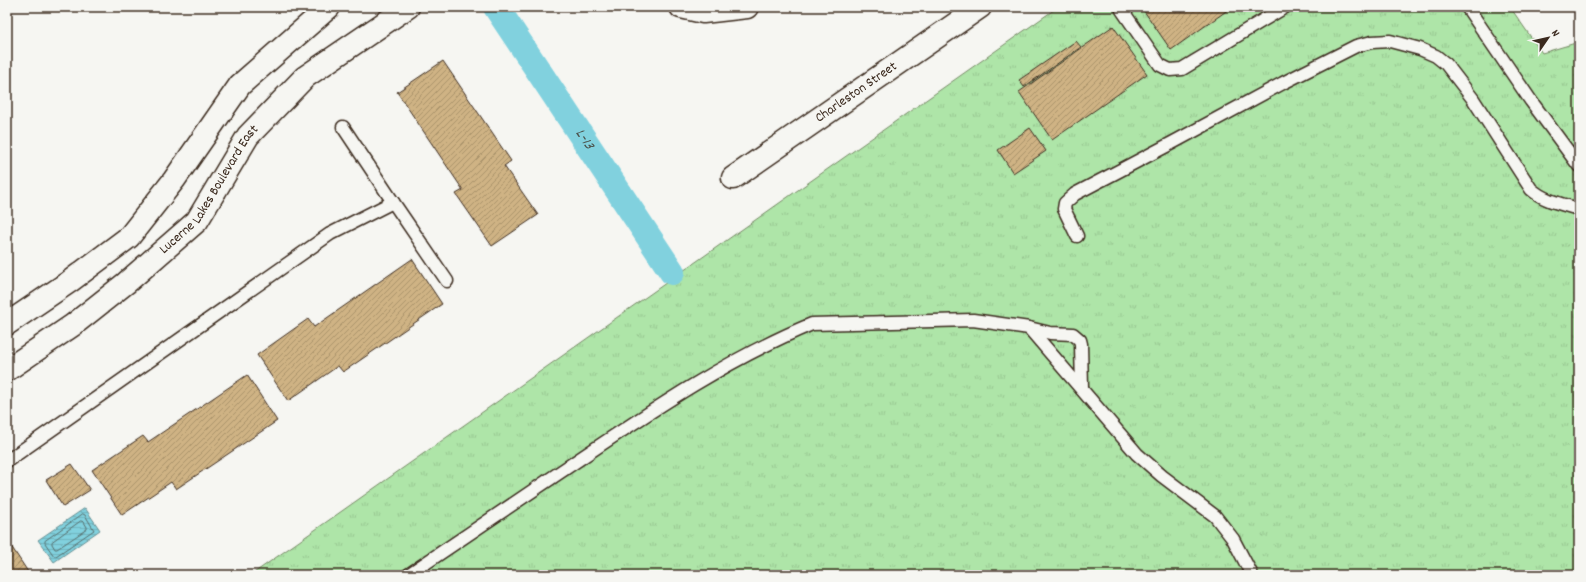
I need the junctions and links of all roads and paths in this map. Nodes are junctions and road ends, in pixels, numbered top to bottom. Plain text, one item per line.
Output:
1 (329, 7) edge
2 (408, 7) edge
3 (680, 7) edge
4 (747, 7) edge
5 (980, 7) edge
6 (1121, 7) edge
7 (1285, 7) edge
8 (1467, 7) edge
9 (344, 127) dead end
10 (1579, 166) edge
11 (733, 178) dead end
12 (393, 202) junction
13 (1579, 209) edge
14 (1077, 236) dead end
15 (447, 281) dead end
16 (7, 324) edge
17 (1029, 328) junction
18 (7, 370) edge
19 (1082, 389) junction
20 (7, 461) edge
21 (408, 575) edge
22 (1252, 575) edge

1 - 16 street
2 - 18 street, Lucerne Lakes Boulevard East
3 - 4 street
5 - 11 street, Charleston Street
6 - 7 lane
8 - 10 lane
9 - 12 lane
12 - 15 lane
12 - 20 lane
13 - 14 lane
17 - 19 lane
17 - 19 lane
17 - 21 lane
19 - 22 lane

